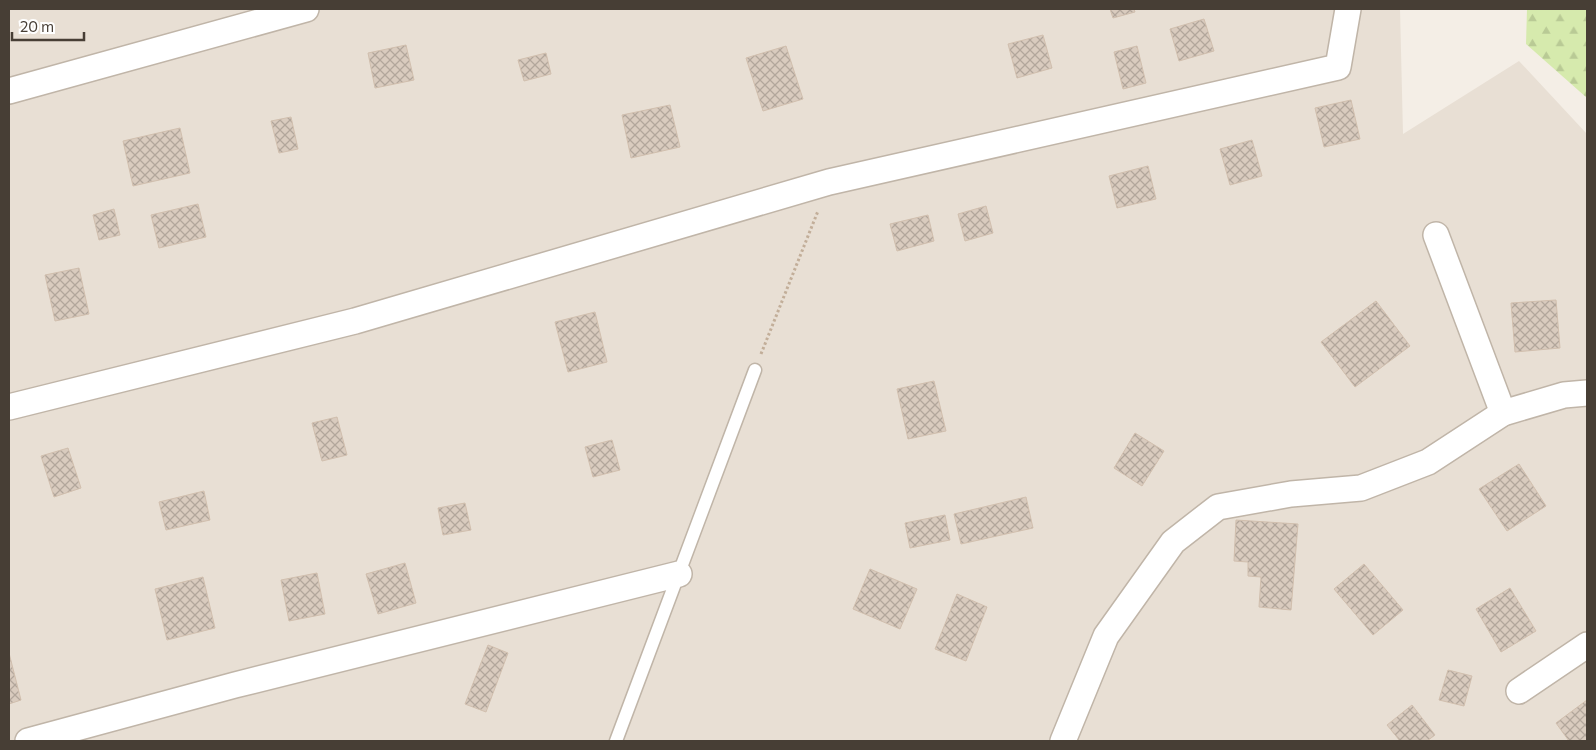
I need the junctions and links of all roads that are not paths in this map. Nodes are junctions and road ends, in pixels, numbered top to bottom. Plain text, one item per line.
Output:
1 (306, 9) edge
2 (1348, 9) edge
3 (9, 91) edge
4 (1436, 235) dead end
5 (755, 370) road end
6 (1587, 393) edge
7 (9, 407) edge
8 (1503, 413) junction
9 (679, 574) junction
10 (1587, 645) edge
11 (1519, 691) dead end
12 (28, 741) edge
13 (616, 741) edge
14 (1063, 741) edge

1 - 3 street
2 - 7 street
4 - 8 street
5 - 9 lane
6 - 8 street
8 - 14 street
9 - 12 street
9 - 13 lane
10 - 11 street

